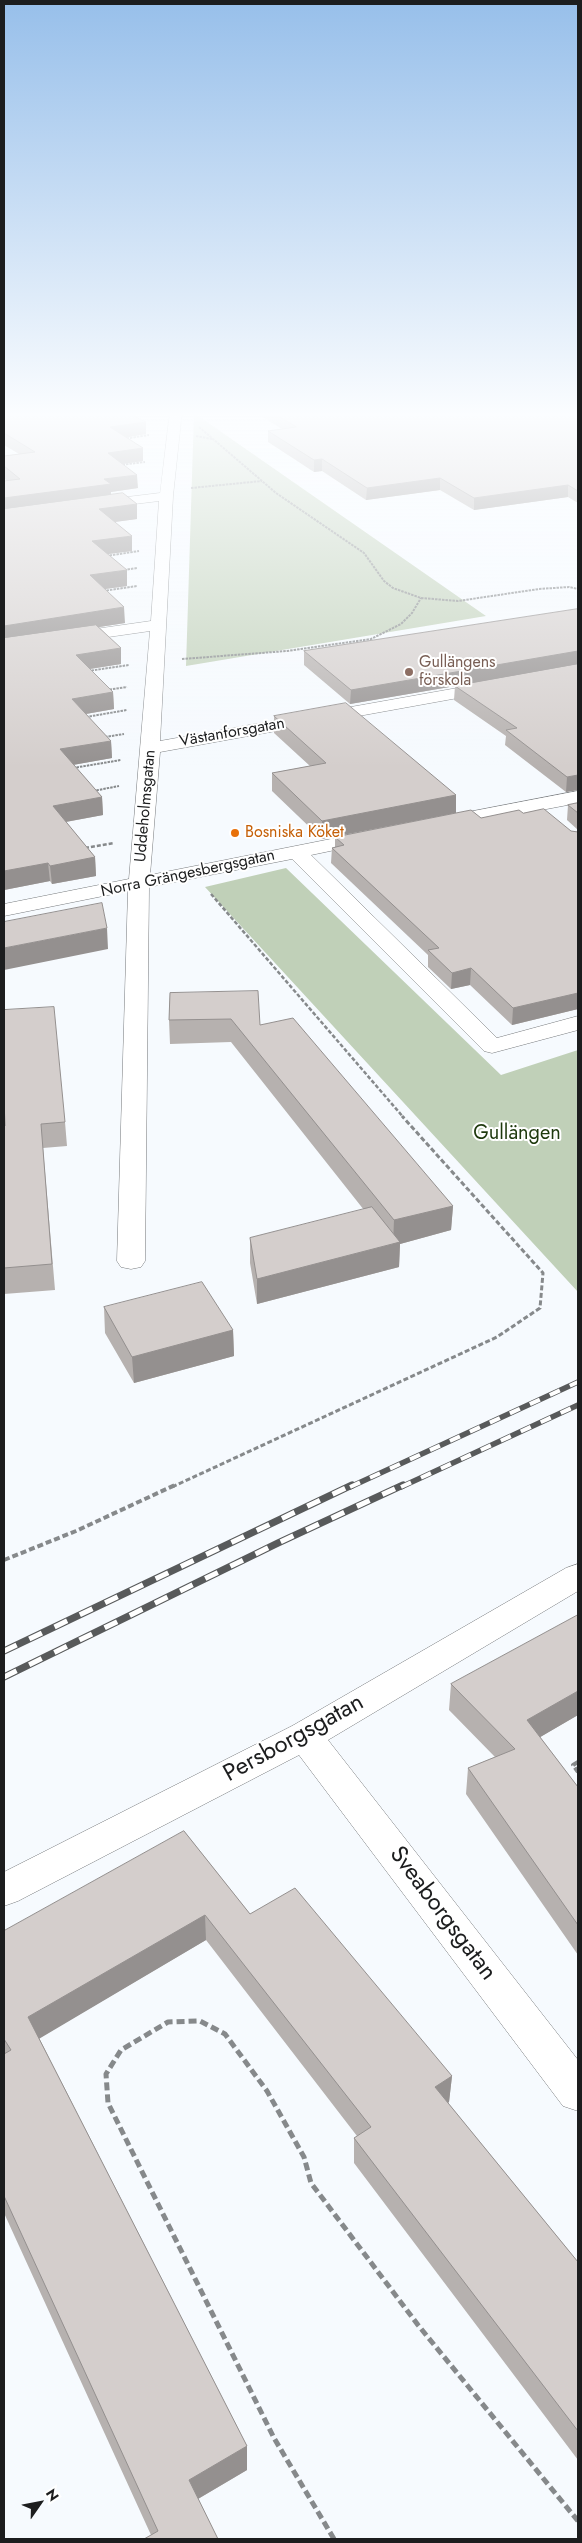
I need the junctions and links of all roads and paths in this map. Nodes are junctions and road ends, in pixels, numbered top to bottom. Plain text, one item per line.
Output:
1 (163, 531) edge
2 (331, 531) edge
3 (147, 550) dead end
4 (99, 556) edge
5 (145, 567) dead end
6 (117, 571) edge
7 (144, 584) dead end
8 (578, 589) edge
9 (97, 592) edge
10 (421, 598) junction
11 (157, 625) junction
12 (4, 647) edge
13 (155, 661) junction
14 (80, 673) edge
15 (510, 684) edge
16 (135, 686) dead end
17 (98, 692) edge
18 (133, 709) dead end
19 (78, 718) edge
20 (132, 732) dead end
21 (102, 737) edge
22 (151, 748) junction
23 (130, 758) dead end
24 (72, 768) edge
25 (128, 785) dead end
26 (90, 791) edge
27 (578, 797) edge
28 (534, 806) junction
29 (556, 823) edge
30 (420, 828) edge
31 (392, 833) edge
32 (114, 843) dead end
33 (78, 850) edge
34 (296, 851) junction
35 (139, 884) junction
36 (210, 893) dead end
37 (4, 910) edge
38 (578, 1023) edge
39 (131, 1261) dead end
40 (4, 1560) edge
41 (578, 1576) edge
42 (305, 1736) junction
43 (578, 1762) edge
44 (578, 1772) edge
45 (4, 1890) edge
46 (578, 2092) edge
47 (578, 2521) edge
48 (334, 2539) edge

1 - 11 street, Uddeholmsgatan
2 - 10 path
3 - 4 path
5 - 6 path
7 - 9 path
8 - 10 path
10 - 13 path
11 - 12 street
11 - 13 street, Uddeholmsgatan
13 - 14 path
13 - 22 street, Uddeholmsgatan
15 - 22 street, Västanforsgatan
16 - 17 path
18 - 19 path
20 - 21 path
22 - 35 street, Uddeholmsgatan
23 - 24 path
25 - 26 path
27 - 28 street
28 - 29 street
28 - 30 street
31 - 34 street, Norra Grängesbergsgatan
32 - 33 path
34 - 35 street, Norra Grängesbergsgatan
34 - 38 street
35 - 37 street, Norra Grängesbergsgatan
35 - 39 street, Uddeholmsgatan
36 - 40 path
41 - 42 street, Persborgsgatan
42 - 45 street, Persborgsgatan
42 - 46 street, Sveaborgsgatan
43 - 44 path
47 - 48 path

